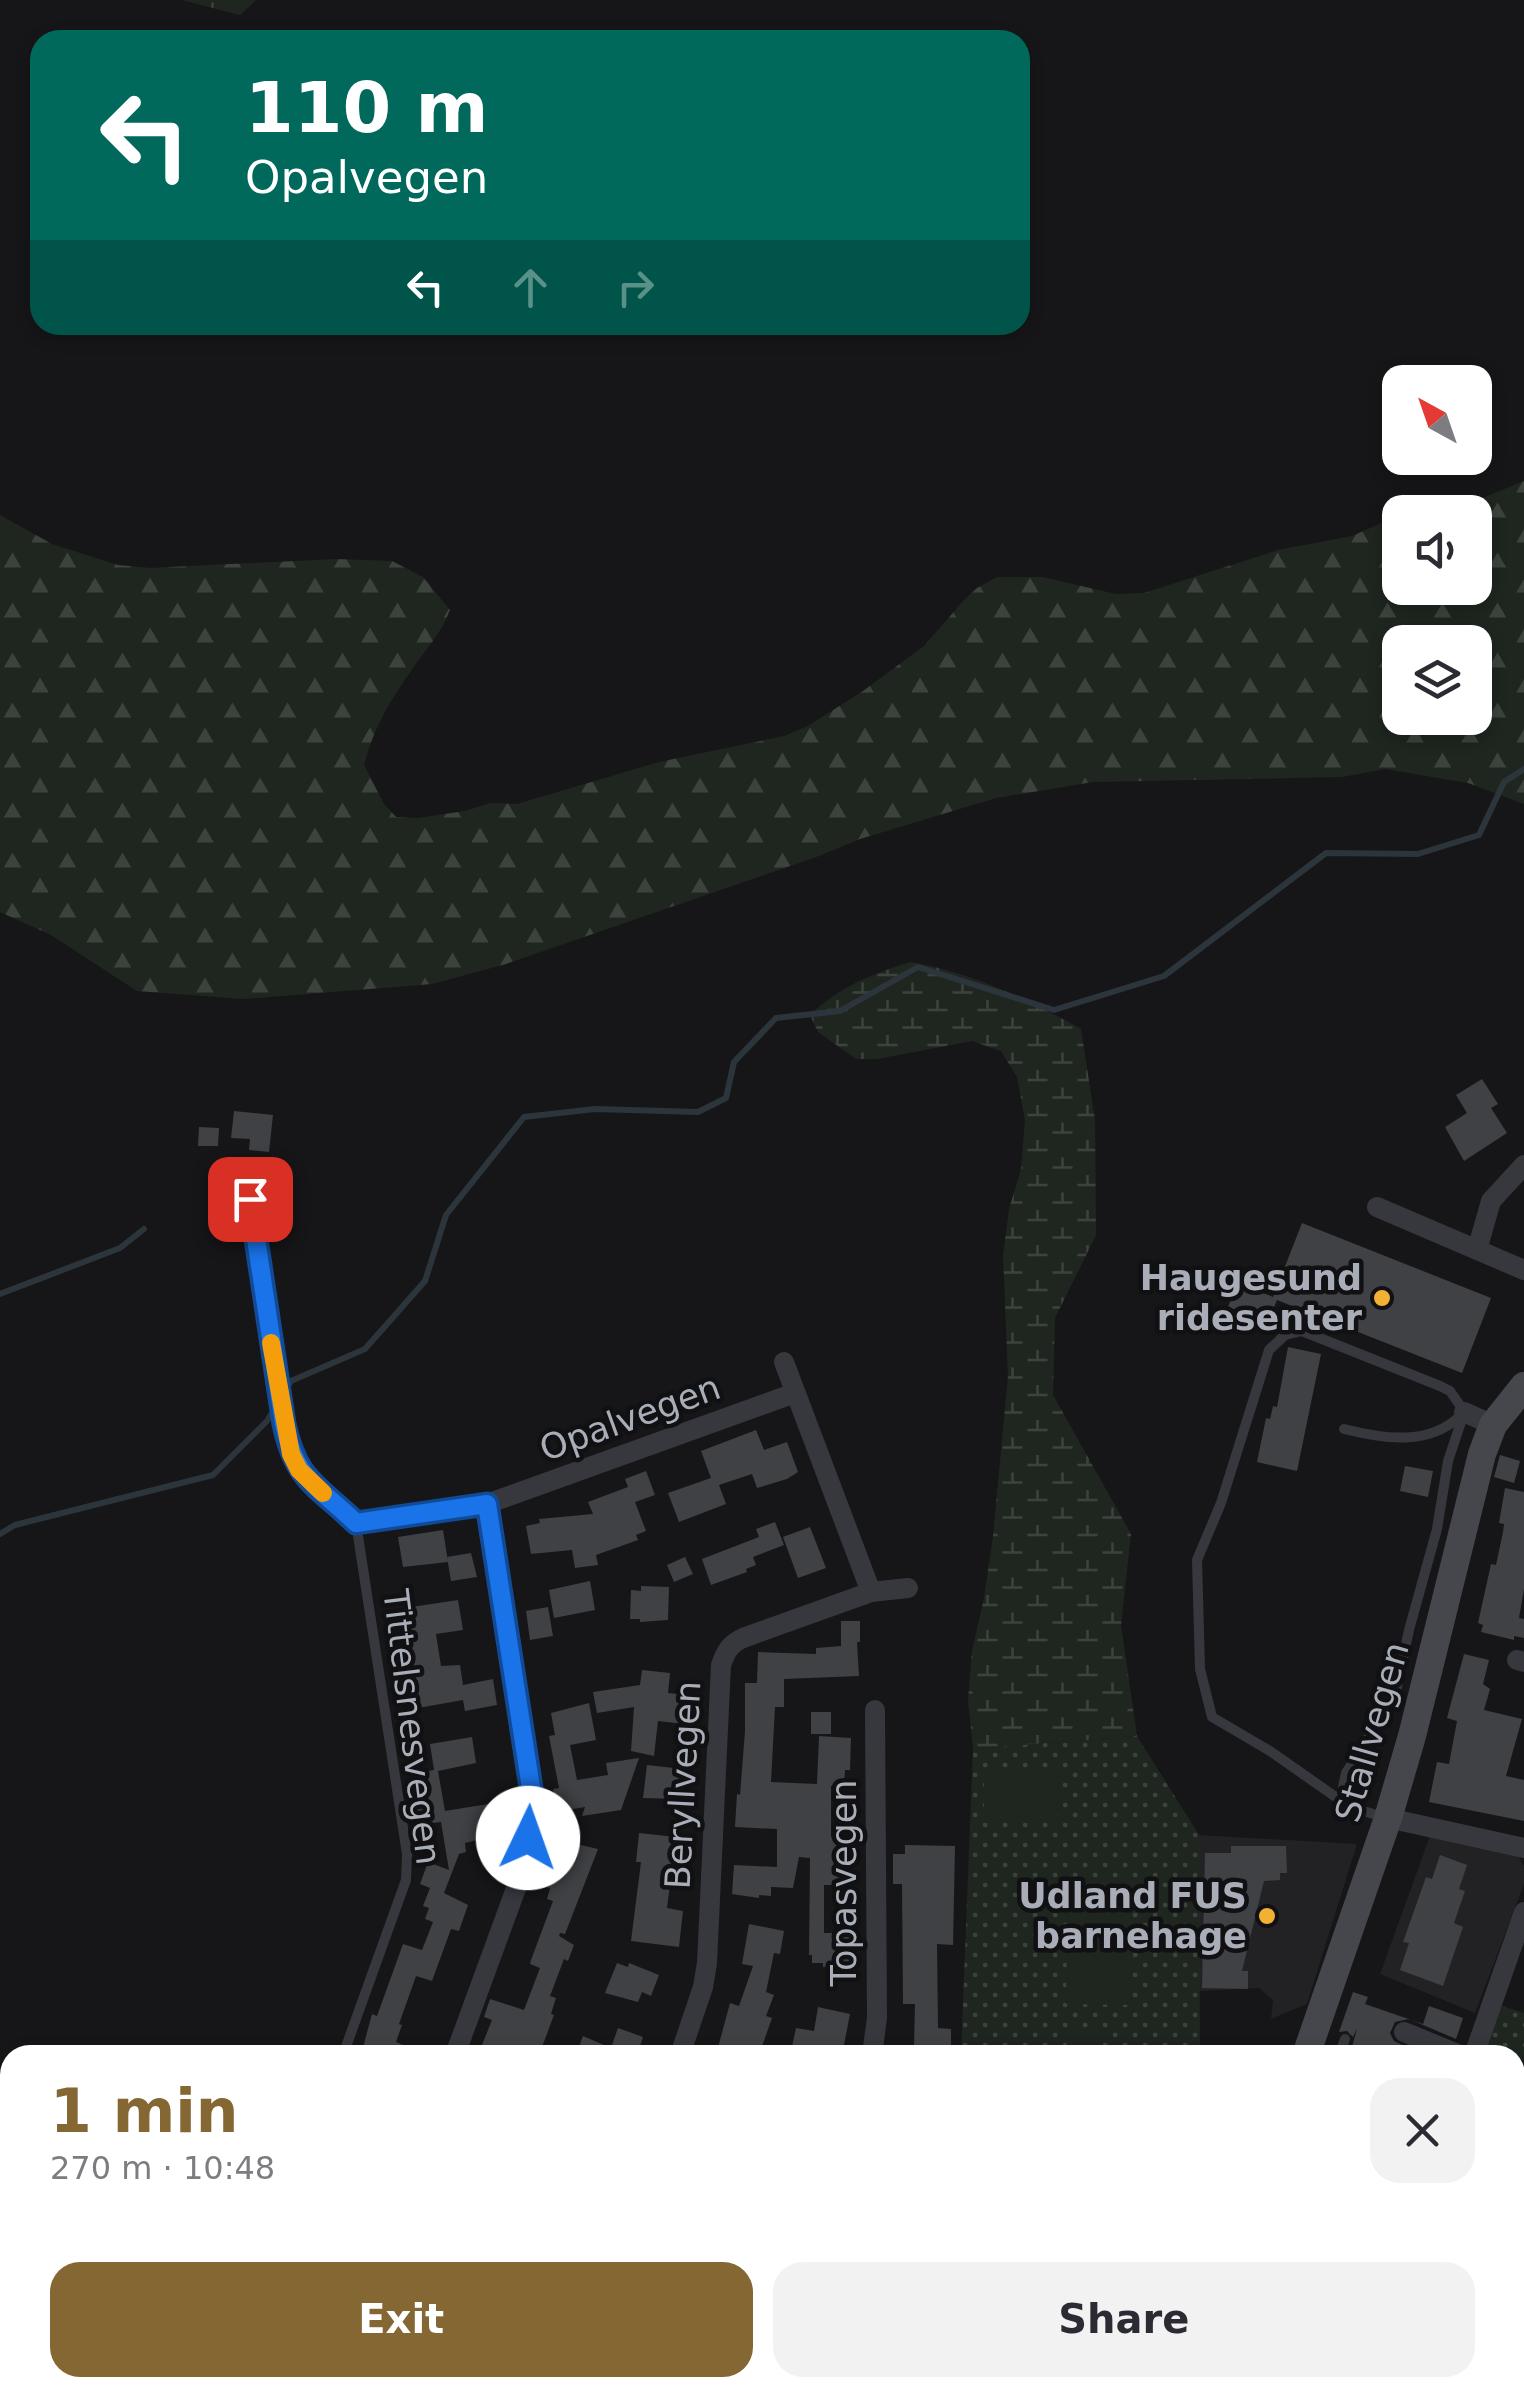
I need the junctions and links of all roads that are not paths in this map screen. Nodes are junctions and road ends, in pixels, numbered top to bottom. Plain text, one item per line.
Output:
1 (1524, 1165) edge
2 (250, 1199) dead end
3 (1377, 1207) dead end
4 (1476, 1250) junction
5 (1524, 1270) edge
6 (784, 1362) dead end
7 (1524, 1386) edge
8 (795, 1393) junction
9 (1464, 1412) junction
10 (1493, 1425) junction
11 (1344, 1429) dead end
12 (487, 1504) junction
13 (356, 1523) junction
14 (908, 1588) dead end
15 (871, 1592) junction
16 (876, 1710) dead end
17 (1350, 1807) junction
18 (1388, 1818) junction
19 (1524, 1848) edge
20 (1524, 1912) edge
21 (1404, 2032) dead end
22 (1345, 2039) dead end
23 (347, 2045) edge
24 (459, 2045) edge
25 (683, 2045) edge
26 (873, 2045) edge
27 (1309, 2045) edge
28 (1343, 2045) edge
29 (1436, 2045) edge
30 (1477, 2045) edge

1 - 4 street
2 - 13 lane
3 - 4 street
4 - 5 street
6 - 8 street
7 - 10 street, Stallvegen
8 - 12 street, Opalvegen
8 - 15 street
9 - 10 street
9 - 11 lane
9 - 17 lane
9 - 17 lane
10 - 18 street, Stallvegen
12 - 13 street, Opalvegen
12 - 24 street
13 - 23 lane, Tittelsnesvegen
14 - 15 street, Beryllvegen
15 - 25 street, Beryllvegen
16 - 26 street, Topasvegen
17 - 18 lane
18 - 19 street
18 - 27 street, Stallvegen
20 - 30 street
21 - 29 street
22 - 28 lane

